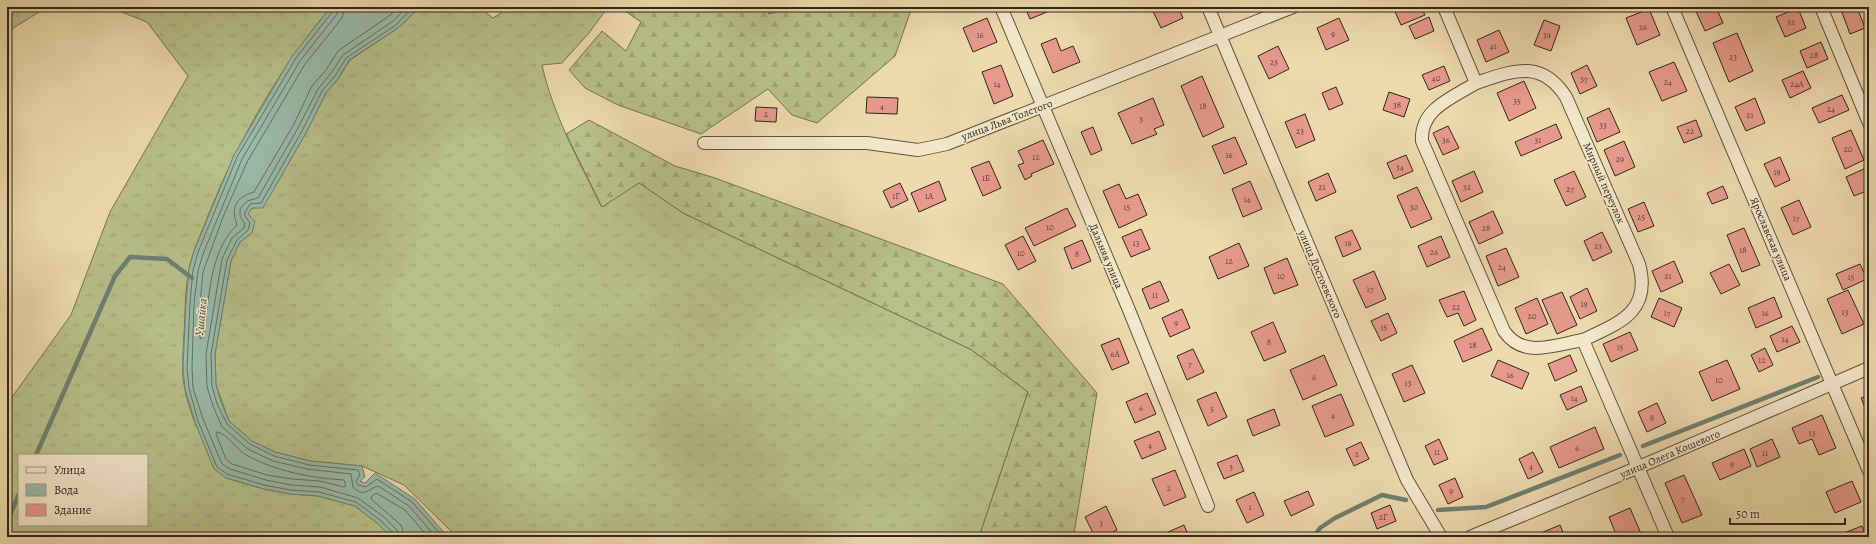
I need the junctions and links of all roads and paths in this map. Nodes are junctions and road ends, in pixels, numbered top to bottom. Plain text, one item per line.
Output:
1 (1001, 7) edge
2 (1208, 7) edge
3 (1293, 7) edge
4 (1444, 7) edge
5 (1672, 7) edge
6 (1821, 7) edge
7 (1220, 35) junction
8 (1476, 83) junction
9 (1042, 107) junction
10 (1869, 123) edge
11 (704, 143) dead end
12 (1583, 340) junction
13 (1869, 368) edge
14 (1832, 384) junction
15 (1639, 467) junction
16 (1869, 471) edge
17 (1208, 506) dead end
18 (1441, 537) edge
19 (1470, 537) edge
20 (1668, 537) edge

1 - 9 street, Дальняя улица
2 - 7 street, улица Достоевского
3 - 7 street, улица Льва Толстого
4 - 8 street
5 - 14 street, Ярославская улица
6 - 10 street
7 - 9 street, улица Льва Толстого
7 - 18 street, улица Достоевского
8 - 12 street, Мирный переулок
8 - 12 street, Мирный переулок
9 - 11 street, улица Льва Толстого
9 - 17 street, Дальняя улица
12 - 15 street
13 - 14 street, улица Олега Кошевого
14 - 15 street, улица Олега Кошевого
14 - 16 street, Ярославская улица
15 - 19 street, улица Олега Кошевого
15 - 20 street

